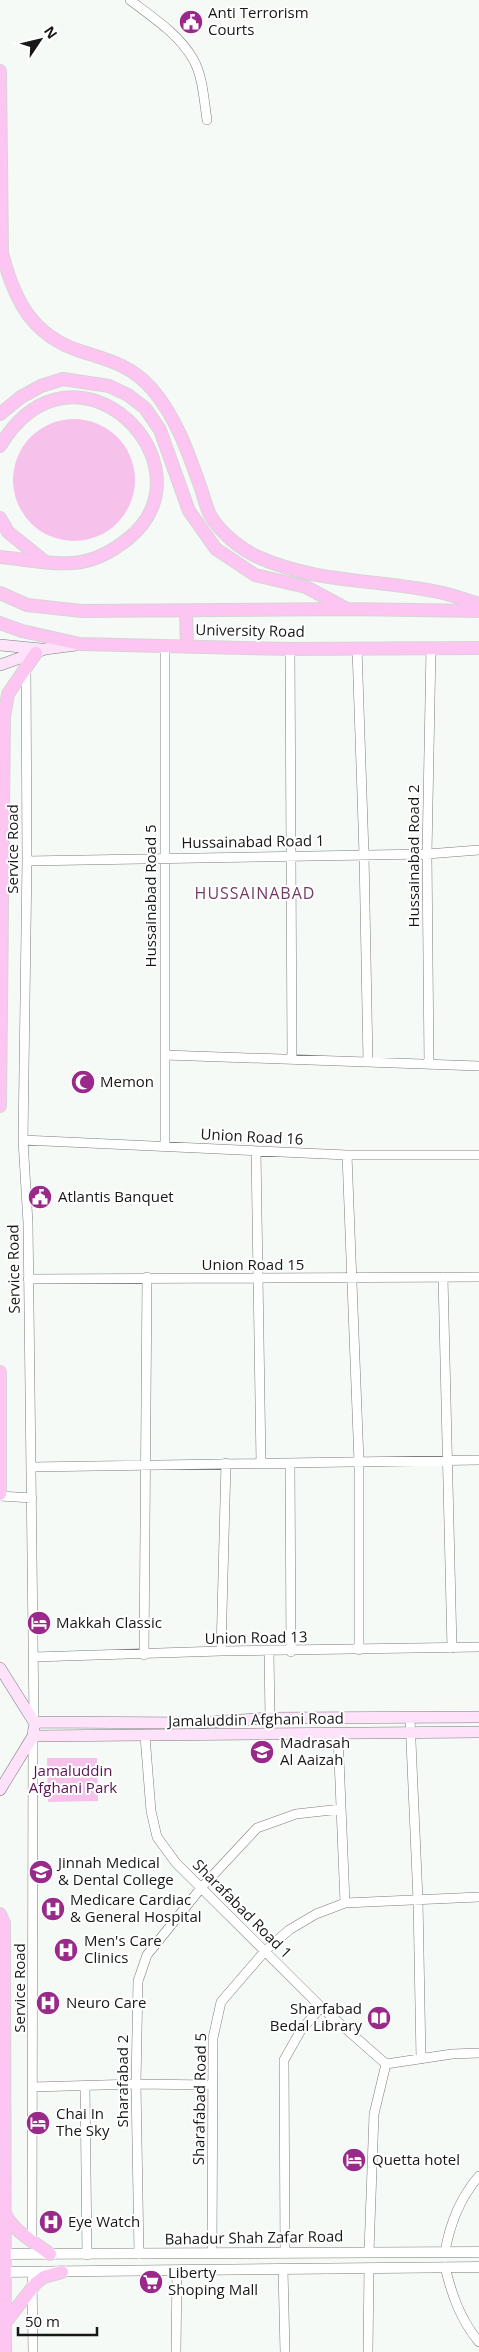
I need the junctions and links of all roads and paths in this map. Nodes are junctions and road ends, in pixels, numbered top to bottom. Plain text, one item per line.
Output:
1 (130, 0) edge
2 (0, 71) edge
3 (206, 120) dead end
4 (0, 414) edge
5 (0, 446) edge
6 (0, 518) edge
7 (0, 557) edge
8 (44, 562) junction
9 (0, 593) edge
10 (479, 604) edge
11 (347, 609) junction
12 (186, 611) junction
13 (479, 611) edge
14 (0, 622) edge
15 (80, 644) junction
16 (0, 645) edge
17 (166, 646) junction
18 (186, 646) junction
19 (356, 648) junction
20 (431, 648) junction
21 (479, 648) edge
22 (290, 649) junction
23 (40, 651) junction
24 (0, 665) edge
25 (26, 666) junction
26 (2, 718) edge
27 (479, 850) edge
28 (364, 854) junction
29 (427, 854) junction
30 (289, 856) junction
31 (165, 857) junction
32 (27, 861) junction
33 (165, 1055) junction
34 (292, 1060) junction
35 (368, 1062) junction
36 (429, 1064) junction
37 (479, 1066) edge
38 (0, 1106) edge
39 (23, 1140) junction
40 (165, 1146) junction
41 (256, 1150) junction
42 (347, 1155) junction
43 (479, 1155) edge
44 (147, 1277) junction
45 (443, 1277) junction
46 (479, 1277) edge
47 (354, 1278) junction
48 (28, 1279) junction
49 (258, 1280) junction
50 (0, 1372) edge
51 (479, 1460) edge
52 (449, 1461) junction
53 (359, 1462) junction
54 (226, 1463) junction
55 (290, 1463) junction
56 (261, 1464) junction
57 (146, 1466) junction
58 (31, 1467) junction
59 (0, 1495) edge
60 (32, 1498) junction
61 (479, 1647) edge
62 (452, 1648) junction
63 (359, 1650) junction
64 (221, 1651) junction
65 (269, 1652) junction
66 (291, 1652) junction
67 (144, 1655) junction
68 (34, 1657) junction
69 (0, 1668) edge
70 (479, 1717) edge
71 (270, 1718) junction
72 (410, 1719) junction
73 (34, 1722) junction
74 (479, 1732) edge
75 (411, 1733) junction
76 (338, 1734) junction
77 (33, 1736) junction
78 (145, 1736) junction
79 (0, 1790) edge
80 (341, 1809) junction
81 (201, 1888) junction
82 (479, 1897) edge
83 (418, 1900) junction
84 (345, 1903) junction
85 (0, 1914) edge
86 (265, 1951) junction
87 (322, 2007) junction
88 (479, 2053) edge
89 (421, 2059) junction
90 (386, 2064) junction
91 (136, 2084) junction
92 (212, 2085) junction
93 (85, 2086) junction
94 (33, 2087) junction
95 (479, 2176) edge
96 (2, 2212) edge
97 (32, 2241) junction
98 (369, 2252) junction
99 (445, 2252) junction
100 (479, 2252) edge
101 (212, 2253) junction
102 (285, 2253) junction
103 (2, 2254) edge
104 (50, 2254) junction
105 (139, 2254) junction
106 (88, 2255) junction
107 (479, 2266) edge
108 (445, 2267) junction
109 (368, 2268) junction
110 (283, 2269) junction
111 (177, 2270) junction
112 (2, 2272) edge
113 (32, 2272) junction
114 (62, 2272) junction
115 (32, 2288) junction
116 (2, 2305) edge
117 (4, 2324) junction
118 (479, 2342) edge
119 (5, 2352) edge
120 (33, 2352) edge
121 (176, 2352) edge
122 (284, 2352) edge
123 (368, 2352) edge

1 - 3 street
2 - 10 main road
4 - 11 main road
5 - 8 main road
6 - 8 main road
7 - 8 main road
9 - 12 main road, University Road
11 - 12 main road, University Road
11 - 13 main road, University Road
12 - 18 main road
14 - 15 main road, University Road
15 - 17 main road, University Road
15 - 23 main road
16 - 23 main road
17 - 18 main road, University Road
17 - 31 street, Hussainabad Road 5
18 - 22 main road, University Road
19 - 20 main road, University Road
19 - 22 main road, University Road
19 - 28 street
20 - 21 main road, University Road
20 - 29 street, Hussainabad Road 2
22 - 30 street
23 - 24 main road
23 - 25 main road
25 - 26 main road
25 - 32 street, Service Road
26 - 38 main road
27 - 29 street, Hussainabad Road 1
28 - 29 street, Hussainabad Road 1
28 - 30 street, Hussainabad Road 1
28 - 35 street
29 - 36 street, Hussainabad Road 2
30 - 31 street, Hussainabad Road 1
30 - 34 street
31 - 32 street, Hussainabad Road 1
31 - 33 street, Hussainabad Road 5
32 - 39 street, Service Road
33 - 34 street
33 - 40 street, Hussainabad Road 5
34 - 35 street
35 - 36 street
36 - 37 street
39 - 40 street, Union Road 16
39 - 48 street, Service Road
40 - 41 street, Union Road 16
41 - 42 street, Union Road 16
41 - 49 street
42 - 43 street, Union Road 16
42 - 47 street
44 - 48 street, Union Road 15
44 - 49 street, Union Road 15
44 - 57 street
45 - 46 street, Union Road 15
45 - 47 street, Union Road 15
45 - 52 street
47 - 49 street, Union Road 15
47 - 53 street
48 - 58 street, Service Road
49 - 56 street
50 - 59 main road
51 - 52 street
52 - 53 street
52 - 62 street
53 - 55 street
53 - 63 street
54 - 56 street
54 - 57 street
54 - 64 street
55 - 56 street
55 - 66 street
57 - 58 street
57 - 67 street
58 - 60 street, Service Road
59 - 60 street
60 - 68 street, Service Road
61 - 62 street, Union Road 13
62 - 63 street, Union Road 13
63 - 66 street, Union Road 13
64 - 65 street, Union Road 13
64 - 67 street, Union Road 13
65 - 66 street, Union Road 13
65 - 71 street
67 - 68 street, Union Road 13
68 - 73 street, Service Road
69 - 73 main road
70 - 72 main road, Jamaluddin Afghani Road
71 - 72 main road, Jamaluddin Afghani Road
71 - 73 main road, Jamaluddin Afghani Road
72 - 75 street
73 - 77 main road
74 - 75 main road, Jamaluddin Afghani Road
75 - 76 main road, Jamaluddin Afghani Road
75 - 83 street
76 - 78 main road, Jamaluddin Afghani Road
76 - 80 street
77 - 78 main road, Jamaluddin Afghani Road
77 - 79 main road
77 - 94 street, Service Road
78 - 81 street, Sharafabad Road 1
80 - 81 street, Sharafabad 2
80 - 84 street
81 - 86 street, Sharafabad Road 1
81 - 91 street, Sharafabad 2
82 - 83 street, Sharafabad Road 5
83 - 84 street, Sharafabad Road 5
83 - 89 street
84 - 86 street, Sharafabad Road 5
85 - 96 main road
86 - 87 street, Sharafabad Road 1
86 - 92 street, Sharafabad Road 5
87 - 90 street, Sharafabad Road 1
87 - 102 street
88 - 89 street
89 - 90 street
90 - 98 street
91 - 92 street
91 - 93 street
91 - 105 street, Sharafabad 2
92 - 101 street, Sharafabad Road 5
93 - 94 street
93 - 106 street
94 - 97 street, Service Road
95 - 99 street
96 - 97 main road
96 - 103 main road
97 - 104 main road
98 - 99 street, Bahadur Shah Zafar Road
98 - 102 street, Bahadur Shah Zafar Road
99 - 100 street, Bahadur Shah Zafar Road
101 - 102 street, Bahadur Shah Zafar Road
101 - 105 street, Bahadur Shah Zafar Road
103 - 104 street, Bahadur Shah Zafar Road
103 - 112 main road
104 - 106 street, Bahadur Shah Zafar Road
105 - 106 street, Bahadur Shah Zafar Road
107 - 108 street, Bahadur Shah Zafar Road
108 - 109 street, Bahadur Shah Zafar Road
108 - 118 street
109 - 110 street, Bahadur Shah Zafar Road
109 - 123 street
110 - 111 street, Bahadur Shah Zafar Road
110 - 122 street
111 - 114 street, Bahadur Shah Zafar Road
111 - 121 street
112 - 113 street, Bahadur Shah Zafar Road
112 - 116 main road
113 - 114 street, Bahadur Shah Zafar Road
113 - 115 street
114 - 115 main road
115 - 117 main road
115 - 120 street
116 - 117 main road
117 - 119 main road

